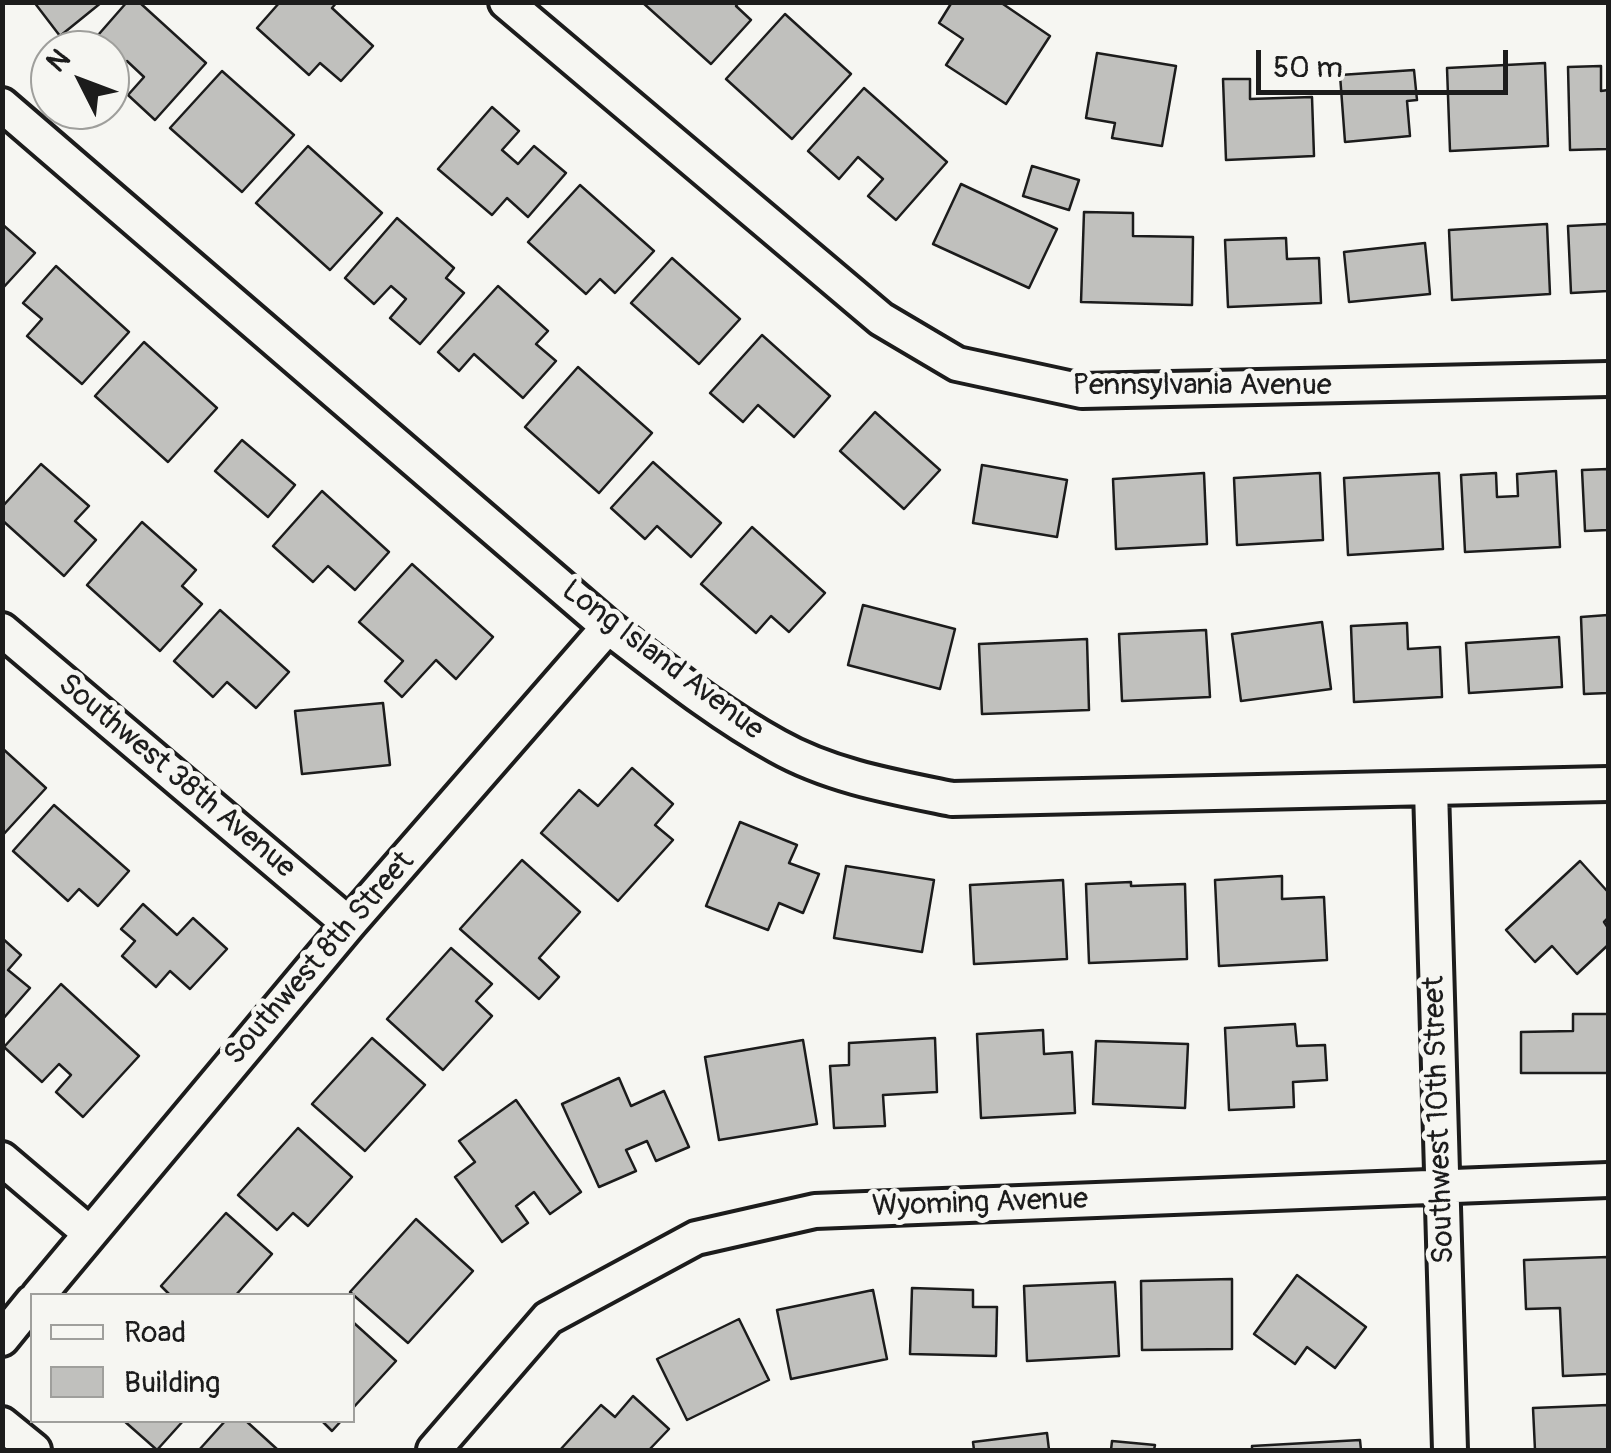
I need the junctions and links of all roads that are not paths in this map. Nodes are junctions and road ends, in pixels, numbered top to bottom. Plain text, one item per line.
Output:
1 (506, 2) edge
2 (2, 105) edge
3 (1608, 379) edge
4 (608, 627) junction
5 (2, 630) edge
6 (1608, 784) edge
7 (1430, 789) junction
8 (348, 924) junction
9 (2, 1159) edge
10 (1608, 1180) edge
11 (1441, 1185) junction
12 (88, 1232) junction
13 (40, 1293) edge
14 (30, 1304) edge
15 (2, 1339) edge
16 (2, 1424) edge
17 (34, 1450) edge
18 (434, 1450) edge
19 (1450, 1450) edge

1 - 3 street, Pennsylvania Avenue
2 - 4 street, Long Island Avenue
4 - 7 street, Long Island Avenue
4 - 8 street, Southwest 8th Street
5 - 8 street, Southwest 38th Avenue
6 - 7 street, Long Island Avenue
7 - 11 street, Southwest 10th Street
8 - 12 street, Southwest 8th Street
9 - 12 street
10 - 11 street, Wyoming Avenue
11 - 18 street, Wyoming Avenue
11 - 19 street, Southwest 10th Street
12 - 13 street, Southwest 8th Street
14 - 15 street
16 - 17 street

